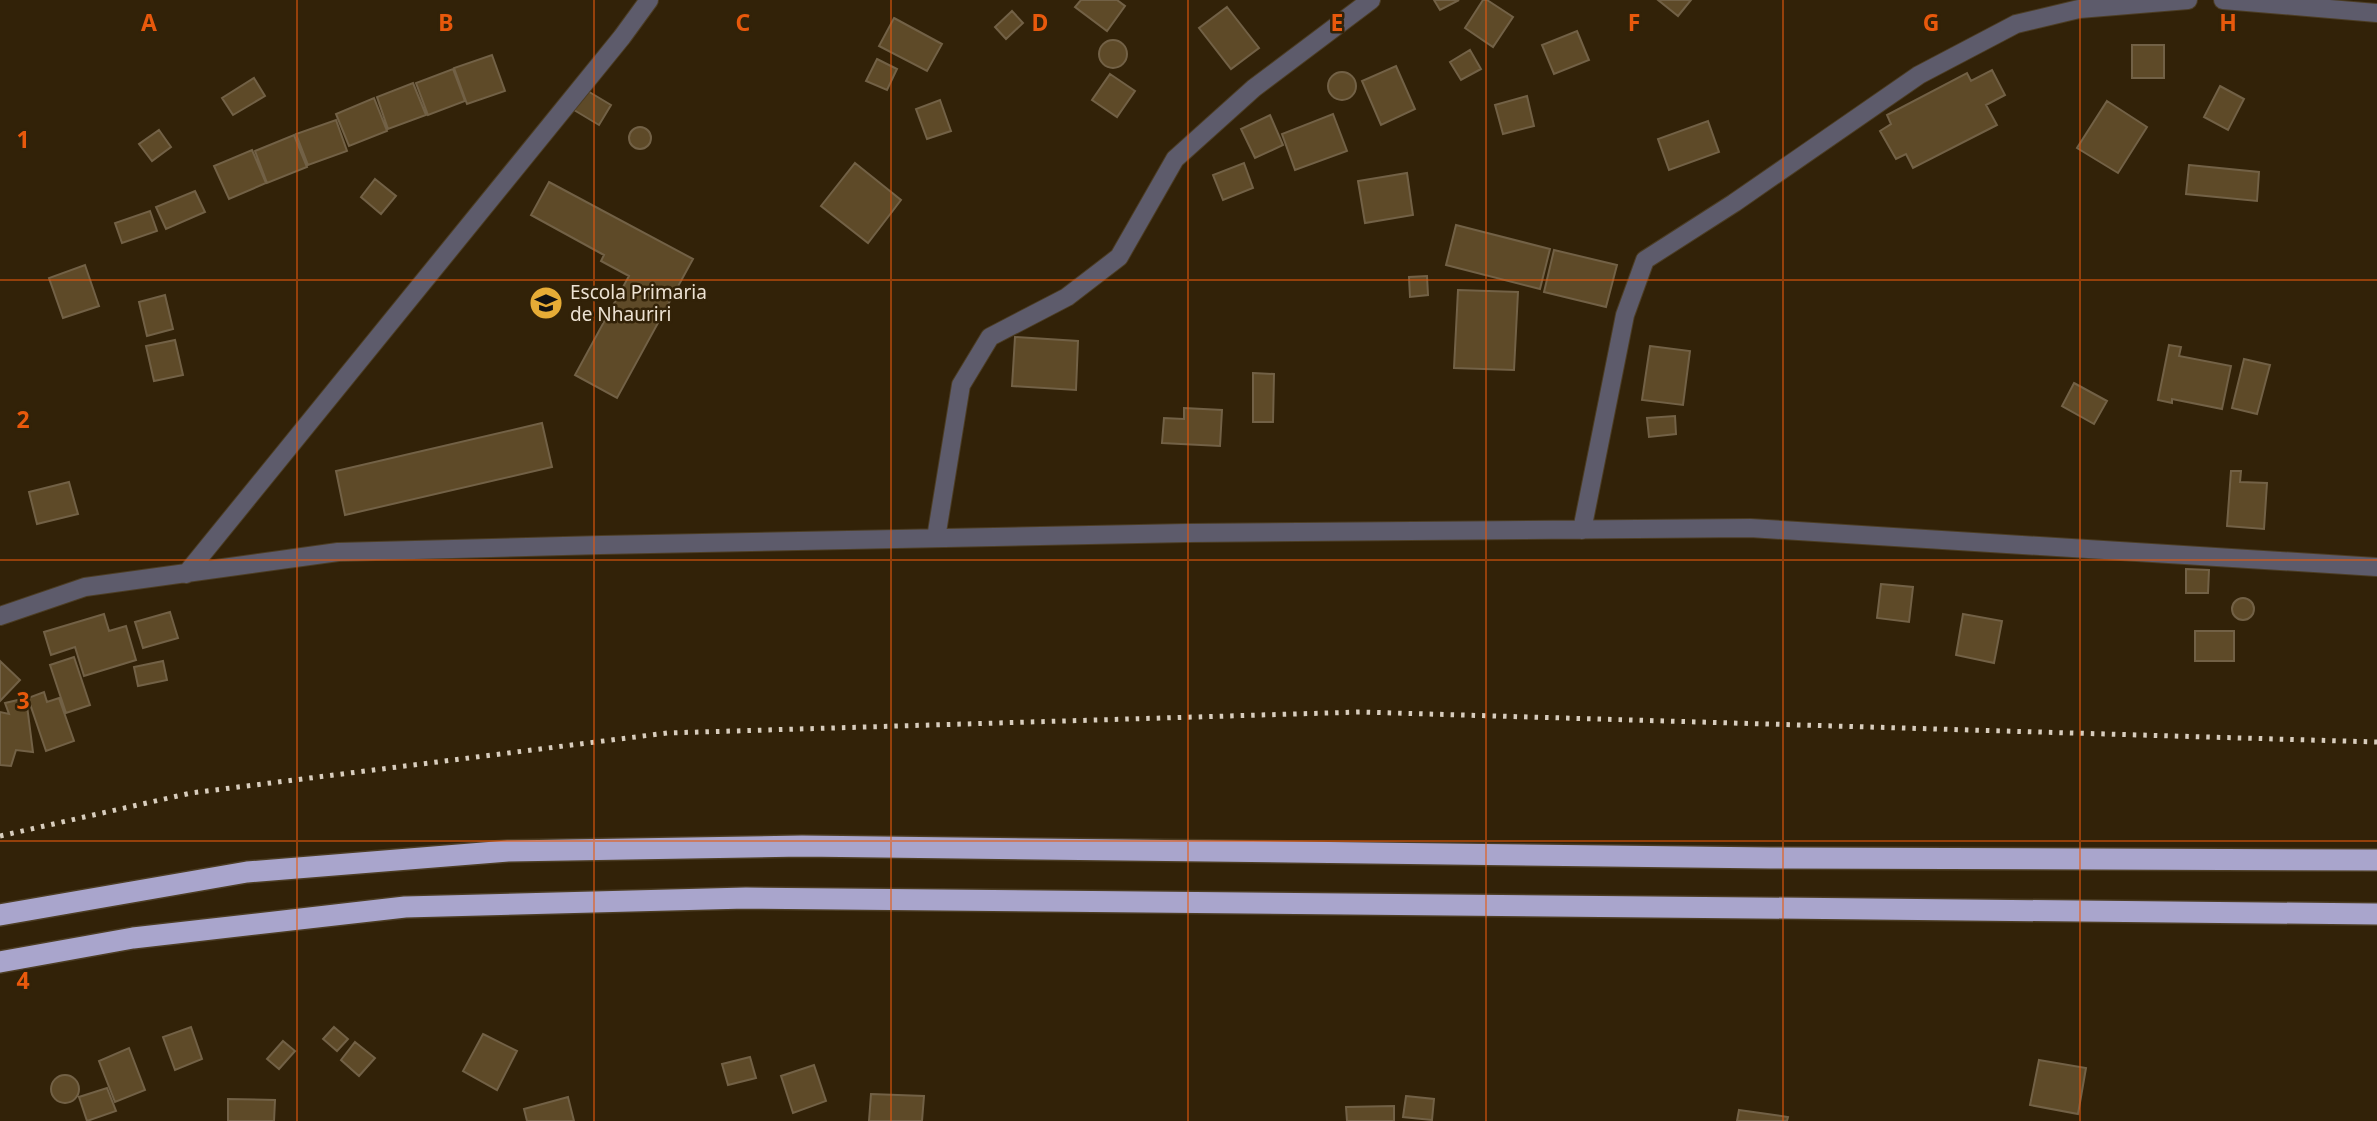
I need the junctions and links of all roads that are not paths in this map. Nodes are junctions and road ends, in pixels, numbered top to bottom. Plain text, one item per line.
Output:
1 (649, 0) edge
2 (1371, 0) edge
3 (2188, 0) edge
4 (2223, 0) edge
5 (2377, 13) edge
6 (1582, 530) junction
7 (936, 538) junction
8 (2377, 567) edge
9 (186, 573) junction
10 (0, 616) edge
11 (2377, 860) edge
12 (2377, 914) edge
13 (0, 915) edge
14 (0, 962) edge

1 - 9 street
2 - 7 street
3 - 6 street
4 - 5 street
6 - 7 street
6 - 8 street
7 - 9 street
9 - 10 street
11 - 13 highway
12 - 14 highway

